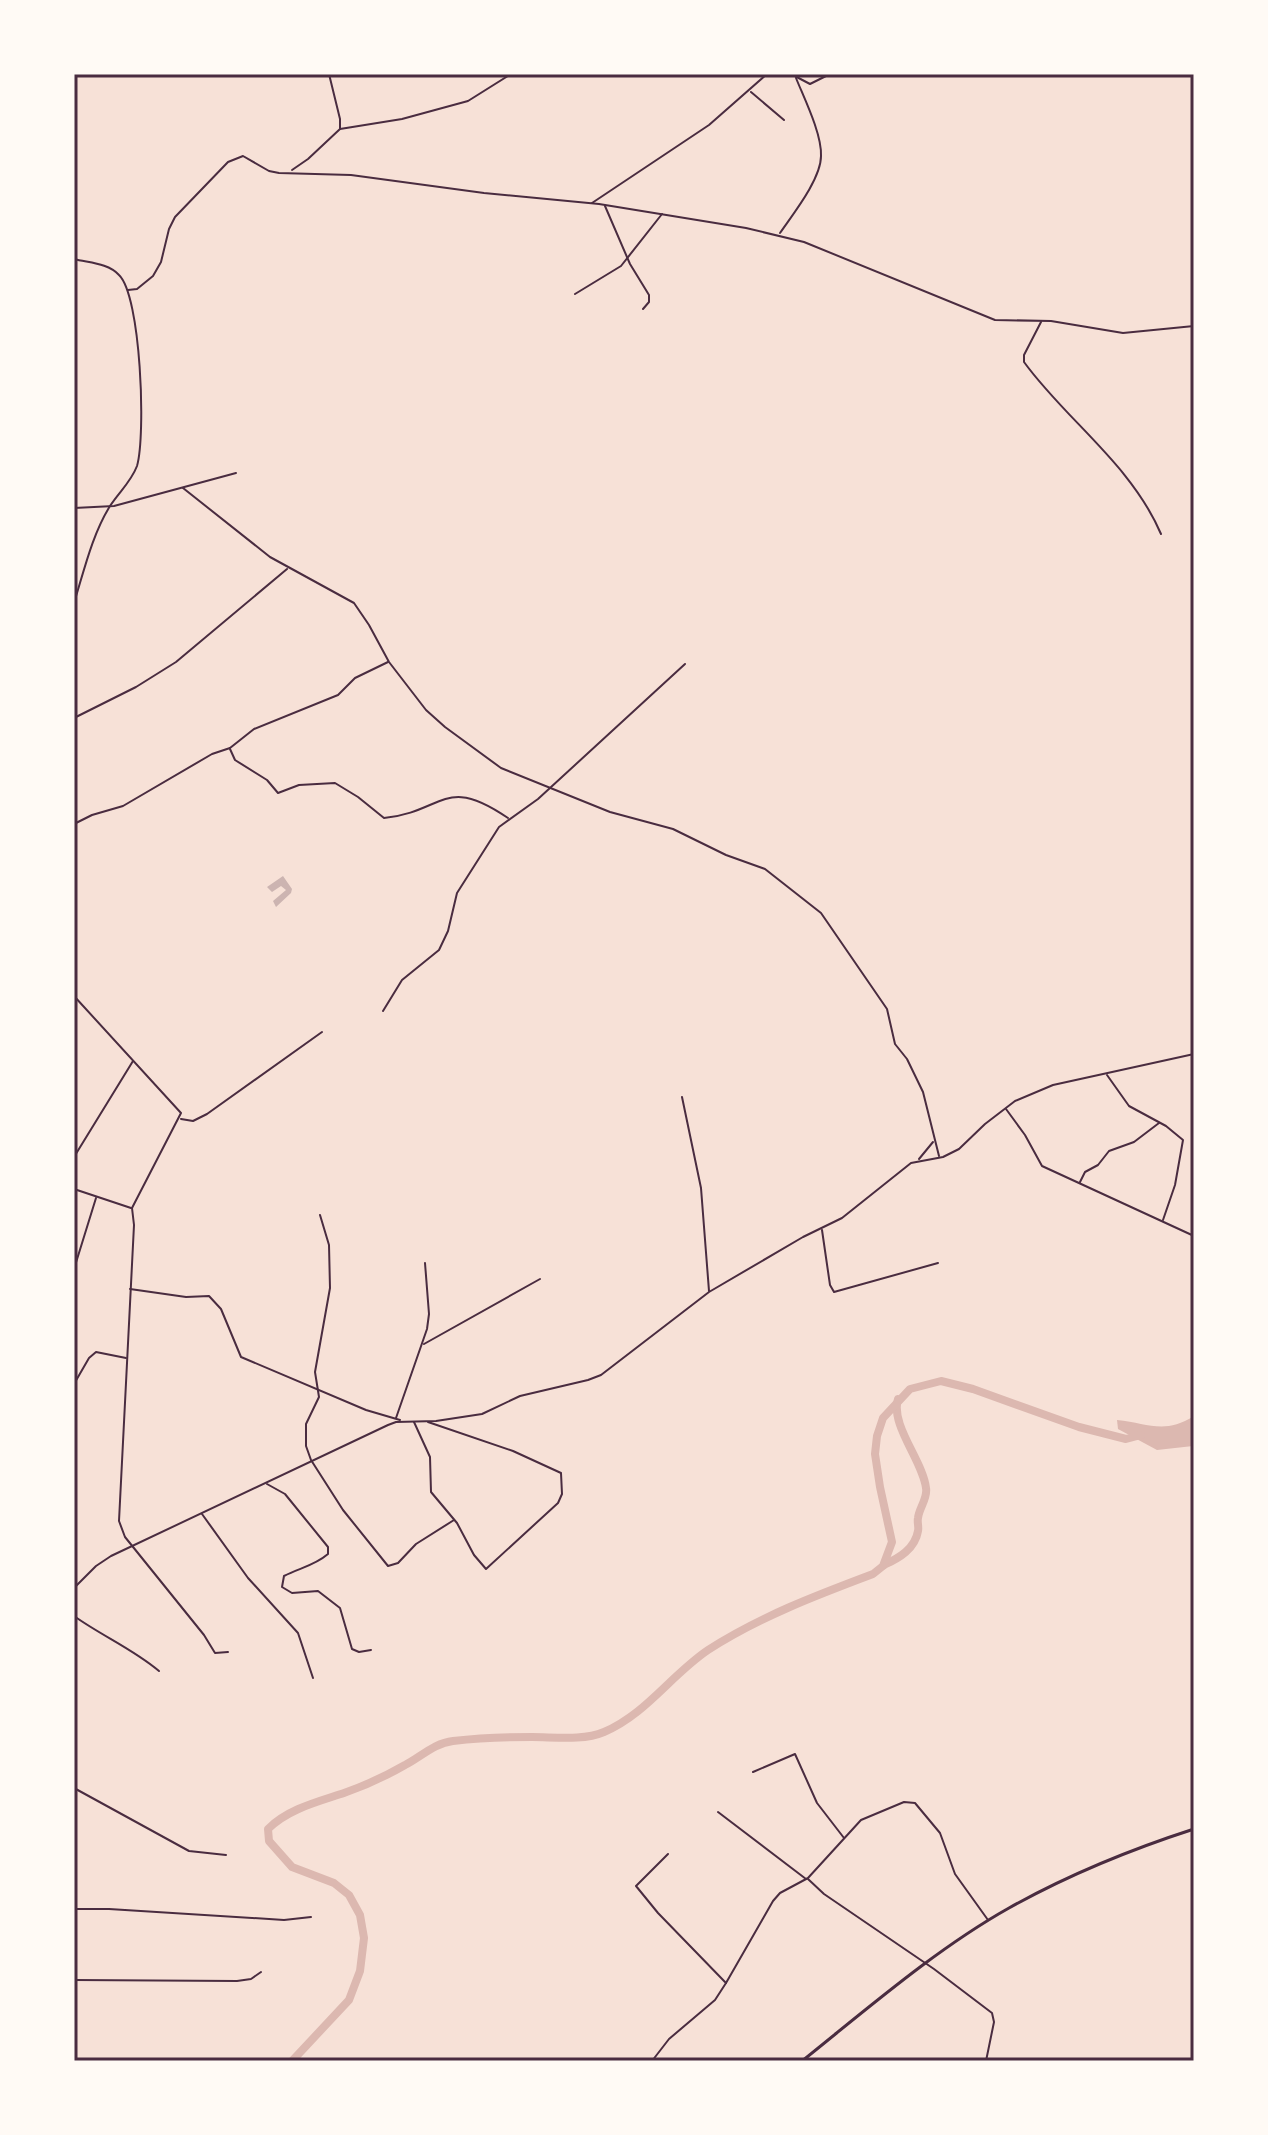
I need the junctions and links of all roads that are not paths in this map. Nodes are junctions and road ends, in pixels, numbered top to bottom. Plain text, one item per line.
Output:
1 (329, 74) edge
2 (511, 74) edge
3 (767, 74) edge
4 (791, 74) edge
5 (830, 74) edge
6 (796, 78) junction
7 (750, 91) junction
8 (784, 120) dead end
9 (340, 129) junction
10 (287, 172) junction
11 (591, 203) junction
12 (605, 205) junction
13 (663, 213) junction
14 (778, 235) junction
15 (627, 258) junction
16 (74, 259) edge
17 (128, 290) junction
18 (575, 294) dead end
19 (643, 309) dead end
20 (1042, 321) junction
21 (1194, 326) edge
22 (236, 473) dead end
23 (183, 488) junction
24 (110, 507) junction
25 (74, 508) edge
26 (1161, 534) dead end
27 (288, 568) junction
28 (74, 603) edge
29 (389, 662) junction
30 (685, 664) dead end
31 (74, 718) edge
32 (230, 748) junction
33 (550, 788) junction
34 (510, 820) junction
35 (74, 824) edge
36 (74, 996) edge
37 (383, 1011) dead end
38 (322, 1032) dead end
39 (1194, 1054) edge
40 (133, 1060) junction
41 (1107, 1074) junction
42 (682, 1097) dead end
43 (1005, 1108) junction
44 (179, 1119) junction
45 (1159, 1123) junction
46 (934, 1140) junction
47 (75, 1152) edge
48 (74, 1157) edge
49 (939, 1158) junction
50 (919, 1160) junction
51 (1079, 1183) junction
52 (74, 1189) edge
53 (96, 1198) junction
54 (132, 1208) junction
55 (320, 1215) dead end
56 (1163, 1221) junction
57 (822, 1228) junction
58 (1194, 1236) edge
59 (425, 1263) dead end
60 (938, 1263) dead end
61 (74, 1269) edge
62 (540, 1279) dead end
63 (130, 1289) junction
64 (709, 1292) junction
65 (423, 1345) junction
66 (127, 1358) junction
67 (74, 1384) edge
68 (318, 1389) junction
69 (396, 1419) junction
70 (405, 1421) junction
71 (413, 1421) junction
72 (427, 1421) junction
73 (311, 1460) junction
74 (266, 1483) junction
75 (201, 1513) junction
76 (454, 1520) junction
77 (132, 1546) junction
78 (74, 1588) edge
79 (74, 1616) edge
80 (371, 1650) dead end
81 (228, 1652) dead end
82 (159, 1671) dead end
83 (313, 1678) dead end
84 (753, 1772) dead end
85 (74, 1788) edge
86 (718, 1812) dead end
87 (1194, 1829) edge
88 (845, 1839) junction
89 (668, 1854) dead end
90 (226, 1855) dead end
91 (807, 1878) junction
92 (74, 1909) edge
93 (311, 1917) dead end
94 (989, 1920) junction
95 (925, 1965) junction
96 (261, 1972) dead end
97 (74, 1980) edge
98 (726, 1983) junction
99 (652, 2061) edge
100 (802, 2061) edge
101 (986, 2061) edge

1 - 9 street
2 - 9 street
3 - 7 street
4 - 6 street
5 - 6 street
6 - 14 street
7 - 8 street
7 - 11 street
9 - 10 street
10 - 11 street
10 - 17 street
11 - 12 street
12 - 13 street
12 - 15 street
13 - 14 street
13 - 15 street
14 - 20 street
15 - 18 street
15 - 19 street
16 - 17 street
17 - 24 street
20 - 21 street
20 - 26 street
22 - 23 street
23 - 24 street
23 - 27 street
24 - 25 street
24 - 28 street
27 - 29 street
27 - 31 street
29 - 32 street
29 - 33 street
30 - 33 street
32 - 34 street
32 - 35 street
33 - 34 street
33 - 46 street
34 - 37 street
36 - 40 street
38 - 44 street
39 - 41 street
40 - 44 street
40 - 47 street
41 - 43 street
41 - 45 street
42 - 64 street
43 - 49 street
43 - 51 street
44 - 54 street
45 - 51 street
45 - 56 street
46 - 49 street
46 - 50 street
47 - 48 street
49 - 50 street
50 - 57 street
51 - 56 street
52 - 53 street
53 - 54 street
53 - 61 street
54 - 63 street
55 - 68 street
56 - 58 street
57 - 60 street
57 - 64 street
59 - 65 street
62 - 65 street
63 - 66 street
63 - 68 street
64 - 72 street
65 - 69 street
66 - 67 street
66 - 77 street
68 - 69 street
68 - 73 street
69 - 70 street
70 - 71 street
70 - 73 street
71 - 72 street
71 - 76 street
72 - 76 street
73 - 74 street
73 - 76 street
74 - 75 street
74 - 80 street
75 - 77 street
75 - 83 street
77 - 78 street
77 - 81 street
79 - 82 street
84 - 88 street
85 - 90 street
86 - 91 street
87 - 94 street
88 - 91 street
88 - 94 street
89 - 98 street
91 - 95 street
91 - 98 street
92 - 93 street
94 - 95 street
95 - 100 street
95 - 101 street
96 - 97 street
98 - 99 street

